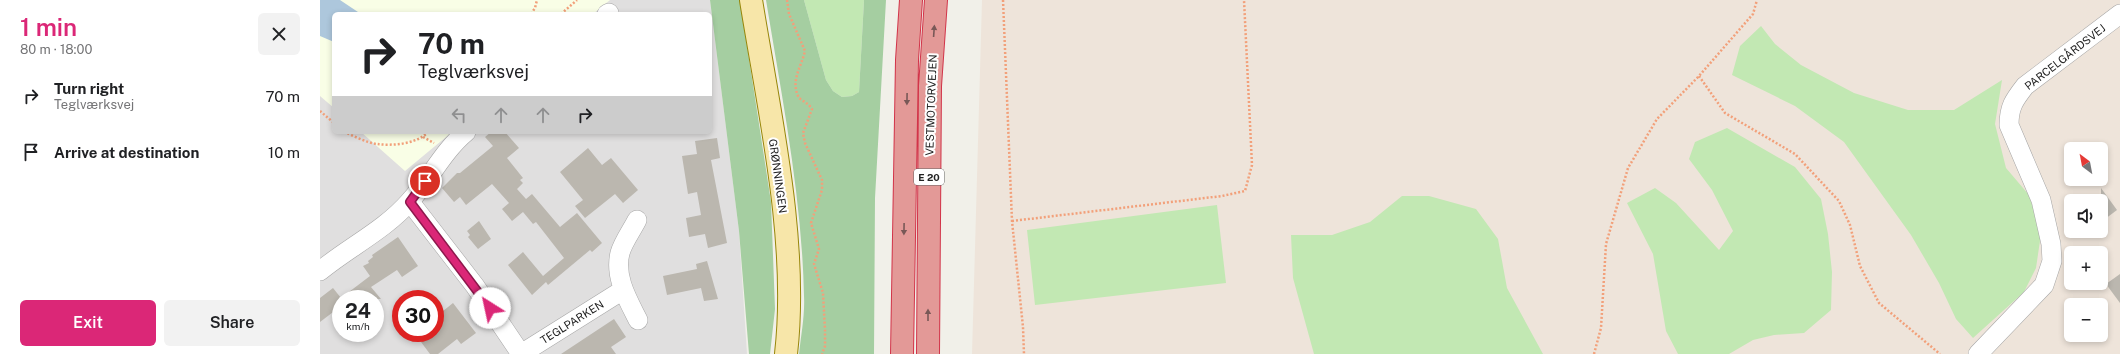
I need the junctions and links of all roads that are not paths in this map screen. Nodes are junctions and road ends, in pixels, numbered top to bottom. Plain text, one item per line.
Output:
1 (751, 0) edge
2 (911, 0) edge
3 (936, 0) edge
4 (2120, 14) edge
5 (464, 134) edge
6 (410, 202) junction
7 (638, 220) dead end
8 (320, 271) edge
9 (623, 290) junction
10 (638, 320) dead end
11 (521, 354) edge
12 (786, 354) edge
13 (902, 354) edge
14 (928, 354) edge
15 (1978, 354) edge

1 - 12 main road, GRØNNINGEN
2 -> 13 highway, E 20
14 -> 3 highway, VESTMOTORVEJEN / E 20
4 - 15 street, PARCELGÅRDSVEJ
5 - 6 street
6 - 8 street
6 - 11 street, TEGLPARKEN
7 - 9 street
9 - 10 street
9 - 11 street, TEGLPARKEN

